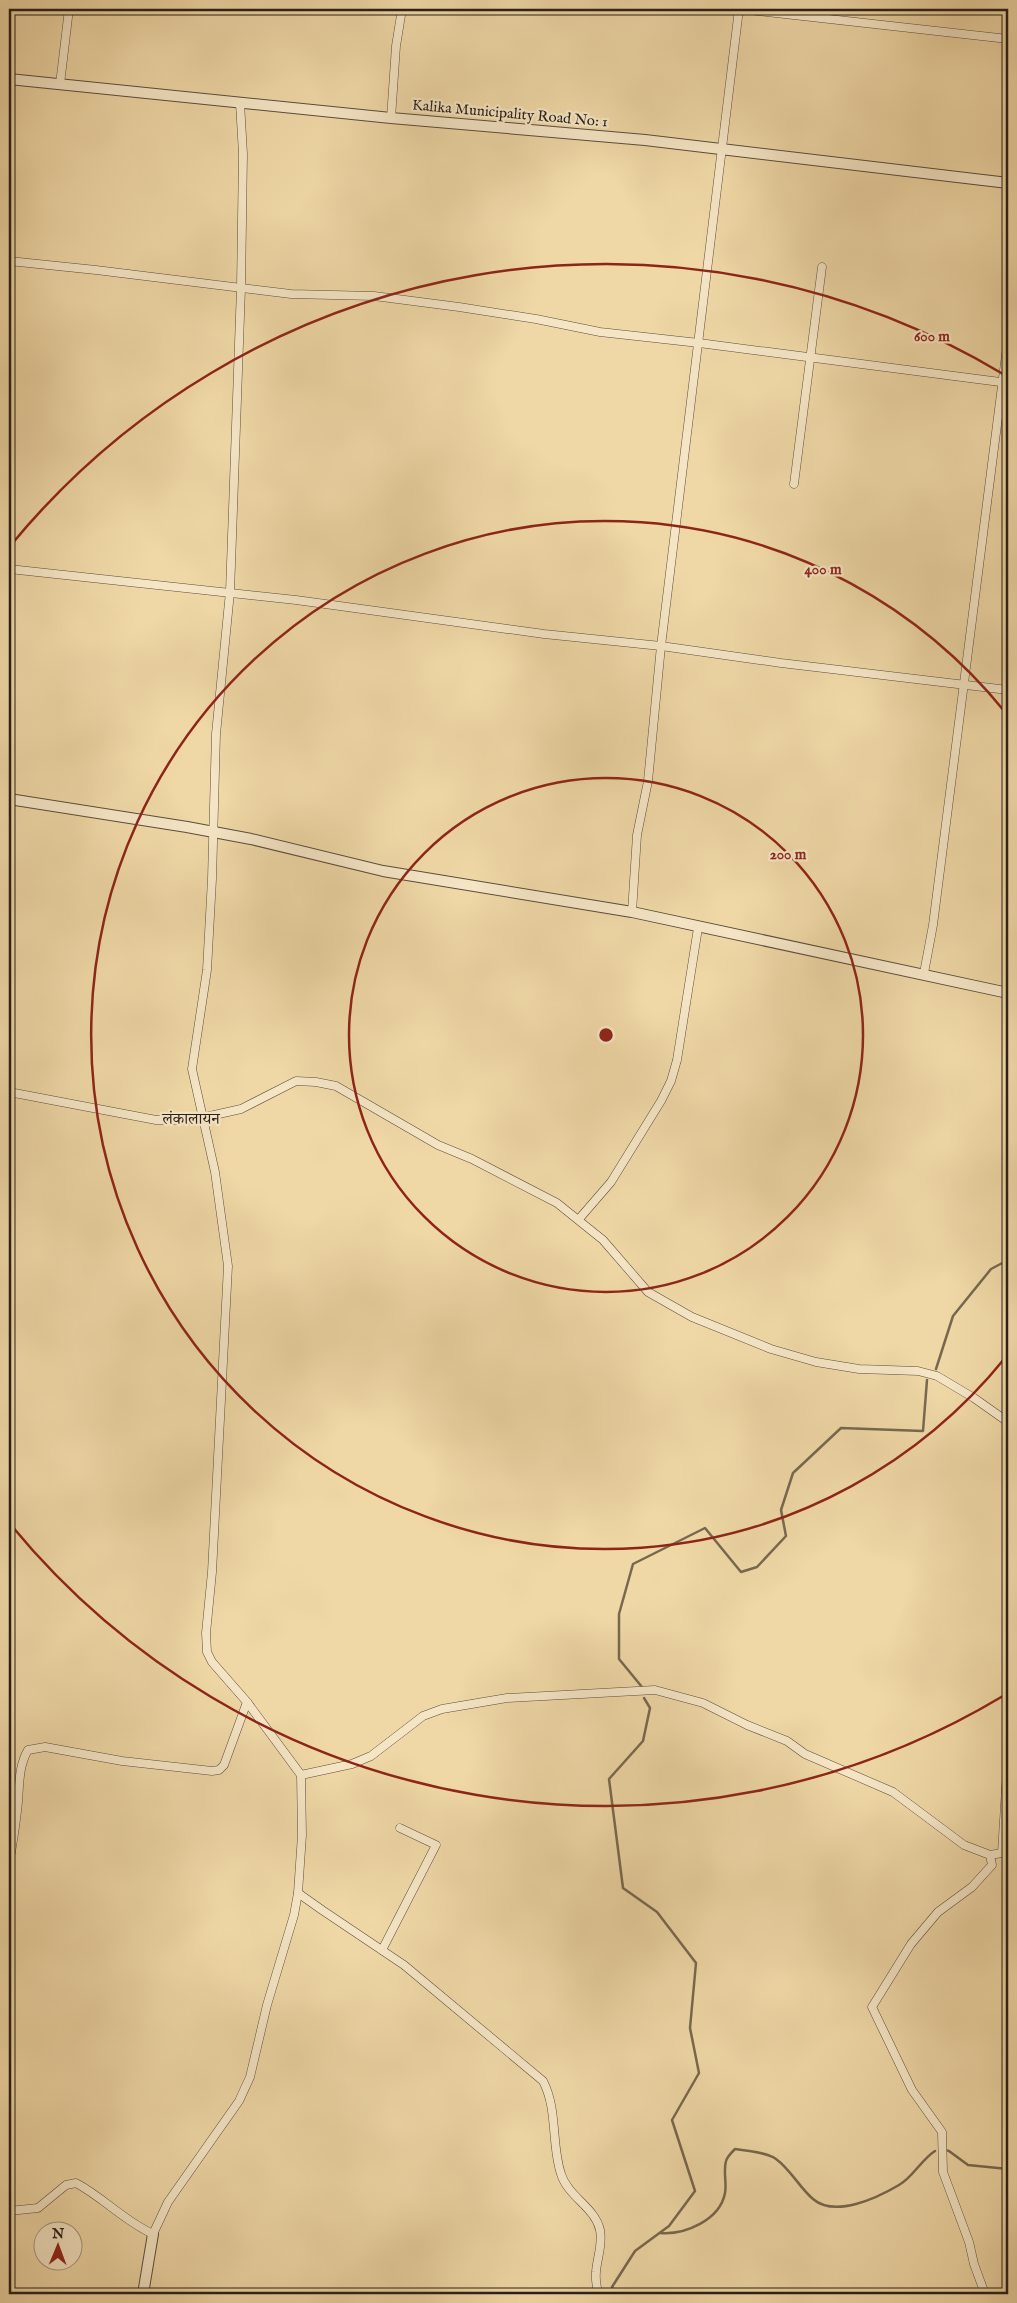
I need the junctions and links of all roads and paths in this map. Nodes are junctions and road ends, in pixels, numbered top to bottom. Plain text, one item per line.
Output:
1 (69, 9) edge
2 (402, 9) edge
3 (740, 9) edge
4 (1008, 39) edge
5 (9, 78) edge
6 (60, 84) junction
7 (240, 103) junction
8 (391, 118) junction
9 (721, 149) junction
10 (1008, 183) edge
11 (9, 261) edge
12 (822, 267) dead end
13 (241, 288) junction
14 (1008, 339) edge
15 (699, 343) junction
16 (811, 357) junction
17 (1006, 383) edge
18 (794, 484) dead end
19 (9, 569) edge
20 (230, 592) junction
21 (661, 646) junction
22 (965, 683) junction
23 (1008, 690) edge
24 (9, 798) edge
25 (214, 832) junction
26 (632, 912) junction
27 (698, 928) junction
28 (924, 973) junction
29 (1008, 993) edge
30 (9, 1092) edge
31 (205, 1118) junction
32 (579, 1219) junction
33 (1008, 1422) edge
34 (248, 1702) junction
35 (1008, 1756) edge
36 (302, 1775) junction
37 (400, 1828) dead end
38 (1005, 1852) edge
39 (990, 1855) junction
40 (9, 1864) edge
41 (298, 1892) junction
42 (382, 1950) junction
43 (9, 2211) edge
44 (153, 2234) junction
45 (142, 2294) edge
46 (598, 2294) edge
47 (985, 2294) edge

1 - 6 street
2 - 8 street
3 - 4 street
3 - 9 street
5 - 6 street, Kalika Municipality Road No: 1
6 - 7 street, Kalika Municipality Road No: 1
7 - 8 street, Kalika Municipality Road No: 1
7 - 13 street
8 - 9 street, Kalika Municipality Road No: 1
9 - 10 street, Kalika Municipality Road No: 1
9 - 15 street
11 - 13 street
12 - 16 street
13 - 15 street
13 - 20 street
14 - 17 street
15 - 16 street
15 - 21 street
16 - 17 street
16 - 18 street
17 - 22 street
19 - 20 street
20 - 21 street
20 - 25 street
21 - 22 street
21 - 26 street
22 - 23 street
22 - 28 street
24 - 25 street
25 - 26 street
25 - 31 street
26 - 27 street
27 - 28 street
27 - 32 street
28 - 29 street
30 - 31 street
31 - 32 street
31 - 34 street
32 - 33 street
34 - 36 street
34 - 40 street
35 - 38 street
36 - 39 street
36 - 41 street
37 - 42 street
38 - 39 street
39 - 47 street
41 - 42 street
41 - 44 street
42 - 46 street
43 - 44 street
44 - 45 street

